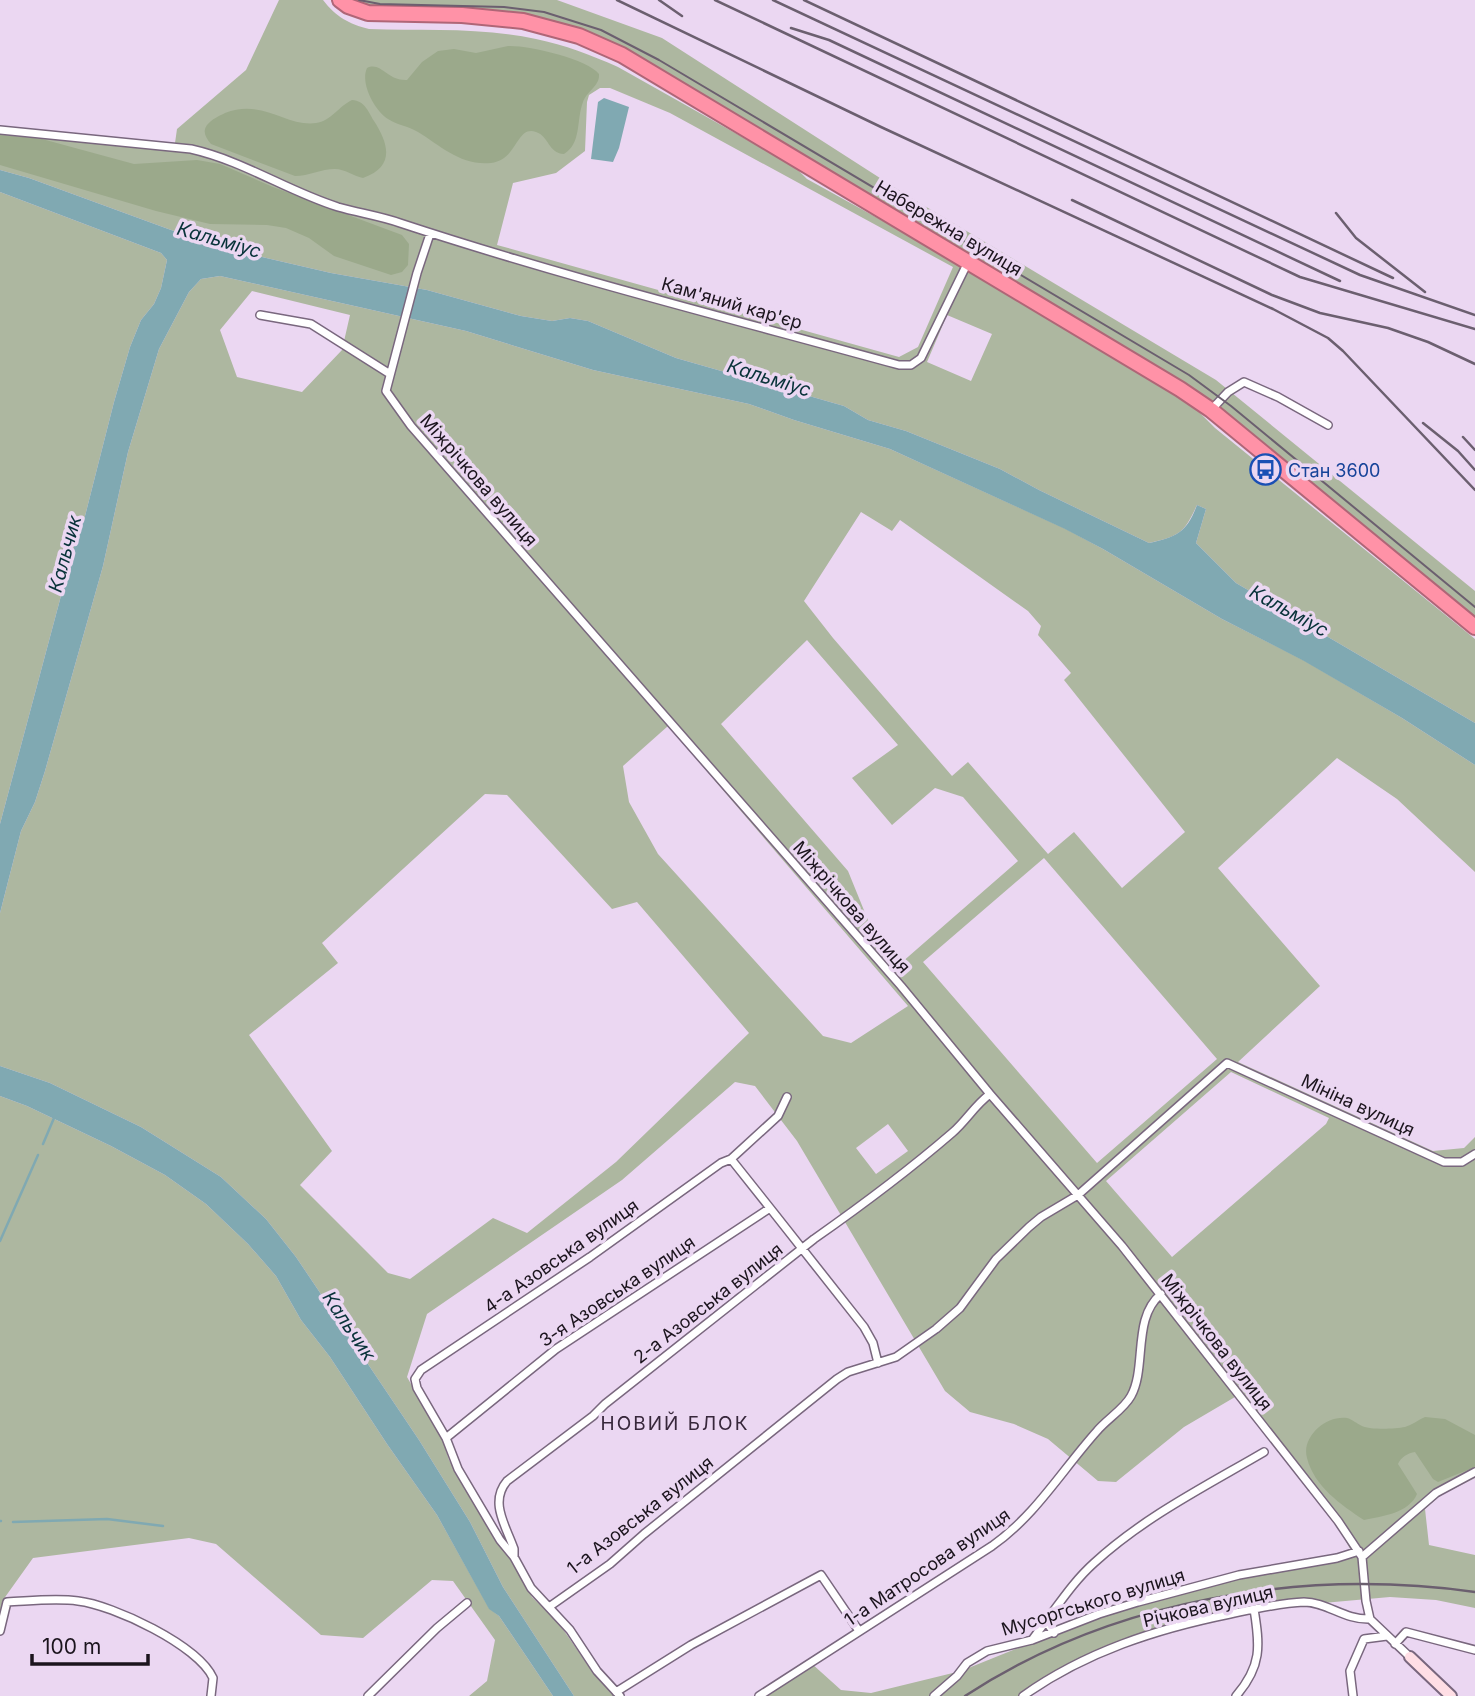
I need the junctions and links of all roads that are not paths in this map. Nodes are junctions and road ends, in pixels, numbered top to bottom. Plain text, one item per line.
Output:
1 (340, 0) edge
2 (0, 130) edge
3 (430, 234) junction
4 (968, 262) junction
5 (260, 315) dead end
6 (390, 374) junction
7 (1211, 411) junction
8 (1328, 425) dead end
9 (1475, 627) edge
10 (1227, 1063) joint
11 (990, 1094) junction
12 (787, 1097) dead end
13 (1475, 1154) edge
14 (731, 1159) junction
15 (1078, 1195) junction
16 (769, 1208) junction
17 (801, 1250) junction
18 (1161, 1294) junction
19 (878, 1363) junction
20 (446, 1438) junction
21 (1264, 1451) dead end
22 (1475, 1472) edge
23 (1360, 1554) junction
24 (514, 1558) junction
25 (467, 1603) dead end
26 (550, 1607) junction
27 (1254, 1609) junction
28 (1370, 1619) junction
29 (1046, 1621) junction
30 (0, 1631) edge
31 (859, 1632) junction
32 (1054, 1633) junction
33 (1387, 1636) junction
34 (1031, 1640) junction
35 (1395, 1644) junction
36 (1475, 1650) edge
37 (1410, 1657) joint
38 (618, 1694) edge
39 (211, 1696) edge
40 (368, 1696) edge
41 (759, 1696) edge
42 (934, 1696) edge
43 (1023, 1696) edge
44 (1236, 1696) edge
45 (1353, 1696) edge
46 (1451, 1696) edge

1 - 4 highway, Набережна вулиця
2 - 3 street, Кам'яний кар'єр
3 - 4 street, Кам'яний кар'єр
3 - 6 street
4 - 7 highway, Набережна вулиця
5 - 6 street
6 - 11 street, Міжрічкова вулиця
7 - 8 street
7 - 9 highway, Набережна вулиця
10 - 13 street, Мініна вулиця
10 - 15 street, 1-а Азовська вулиця
11 - 15 street, Міжрічкова вулиця
11 - 17 street, 2-а Азовська вулиця
12 - 14 street, 4-а Азовська вулиця
14 - 16 street
14 - 20 street, 4-а Азовська вулиця
15 - 18 street, Міжрічкова вулиця
15 - 19 street, 1-а Азовська вулиця
16 - 17 street
16 - 20 street, 3-я Азовська вулиця
17 - 19 street
17 - 24 street, 2-а Азовська вулиця
18 - 23 street, Міжрічкова вулиця
18 - 31 street, 1-а Матросова вулиця
19 - 26 street, 1-а Азовська вулиця
20 - 24 street
21 - 29 street
22 - 23 street
23 - 28 street, Міжрічкова вулиця
23 - 32 street, Мусоргського вулиця
24 - 26 street
25 - 40 street
26 - 38 street
27 - 28 street, Річкова вулиця
27 - 43 street, Річкова вулиця
27 - 44 street
28 - 33 street
29 - 32 street
29 - 34 street
30 - 39 street
31 - 38 street
31 - 41 street, 1-а Матросова вулиця
32 - 34 street, Мусоргського вулиця
33 - 35 street
33 - 45 street
34 - 42 street, Мусоргського вулиця
35 - 36 street
35 - 37 street
37 - 46 street

